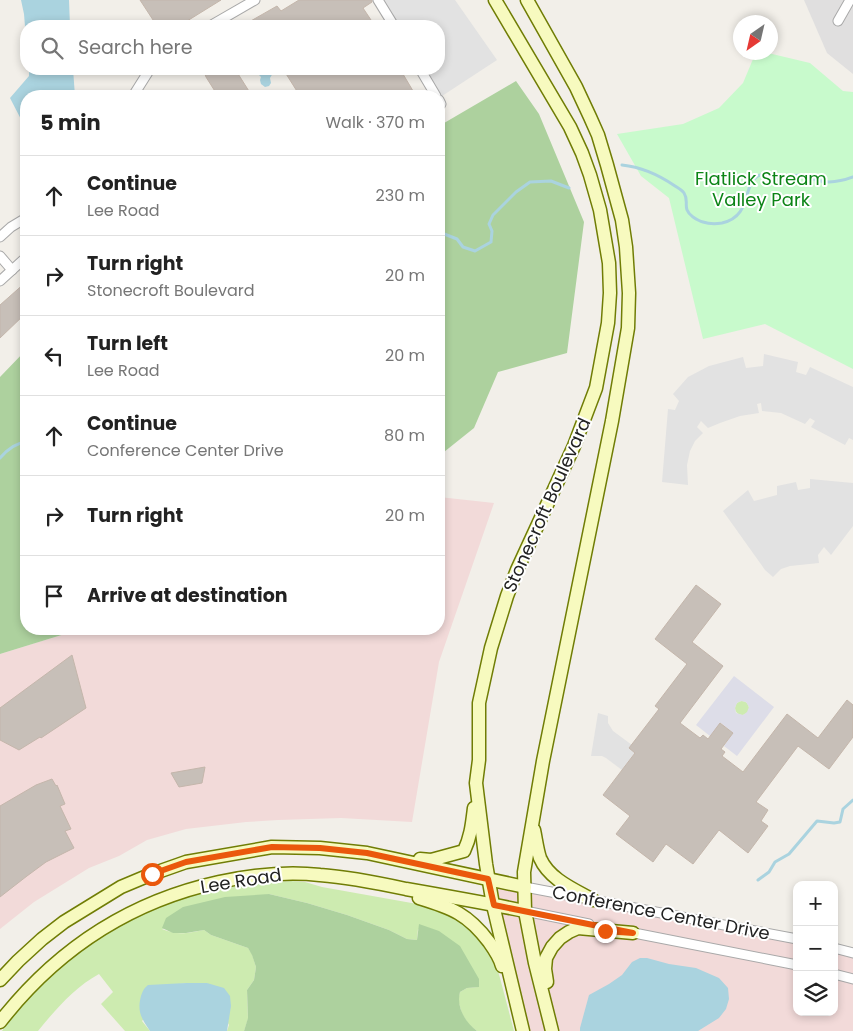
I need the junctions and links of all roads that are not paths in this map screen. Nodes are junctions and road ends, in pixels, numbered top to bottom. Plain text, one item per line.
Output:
1 (255, 0) edge
2 (378, 0) edge
3 (495, 0) edge
4 (527, 0) edge
5 (850, 0) edge
6 (220, 20) edge
7 (390, 20) edge
8 (838, 21) dead end
9 (146, 75) edge
10 (424, 75) edge
11 (137, 90) edge
12 (432, 90) edge
13 (20, 222) edge
14 (0, 237) edge
15 (0, 256) edge
16 (20, 263) edge
17 (12, 270) junction
18 (0, 281) edge
19 (476, 783) junction
20 (532, 821) junction
21 (367, 853) junction
22 (488, 879) junction
23 (357, 880) junction
24 (525, 887) junction
25 (593, 900) junction
26 (494, 905) junction
27 (525, 911) junction
28 (633, 933) junction
29 (793, 938) edge
30 (838, 949) edge
31 (853, 953) edge
32 (793, 964) edge
33 (838, 975) edge
34 (853, 979) edge
35 (0, 980) edge
36 (0, 1022) edge
37 (522, 1031) edge
38 (552, 1031) edge
39 (559, 1031) edge

1 - 6 street
2 - 7 street
3 - 19 main road, Stonecroft Boulevard
4 - 20 main road, Stonecroft Boulevard
5 - 8 street
9 - 11 street
10 - 12 street
13 - 14 street
15 - 17 street
16 - 17 street
17 - 18 street
19 - 21 main road
19 - 22 main road, Stonecroft Boulevard
20 - 24 main road, Stonecroft Boulevard
20 - 25 main road
21 - 22 main road, Lee Road
21 - 35 main road, Lee Road
22 - 24 main road, Lee Road
22 - 26 main road, Stonecroft Boulevard
23 - 26 main road, Lee Road
23 - 36 main road, Lee Road
23 - 37 main road
24 - 25 street, Conference Center Drive
24 - 27 main road, Stonecroft Boulevard
25 - 29 street, Conference Center Drive
26 - 27 main road, Lee Road
26 - 37 main road, Stonecroft Boulevard
27 - 28 street, Conference Center Drive
27 - 38 main road, Stonecroft Boulevard
28 - 32 street, Conference Center Drive
28 - 39 main road
30 - 31 street
33 - 34 street

